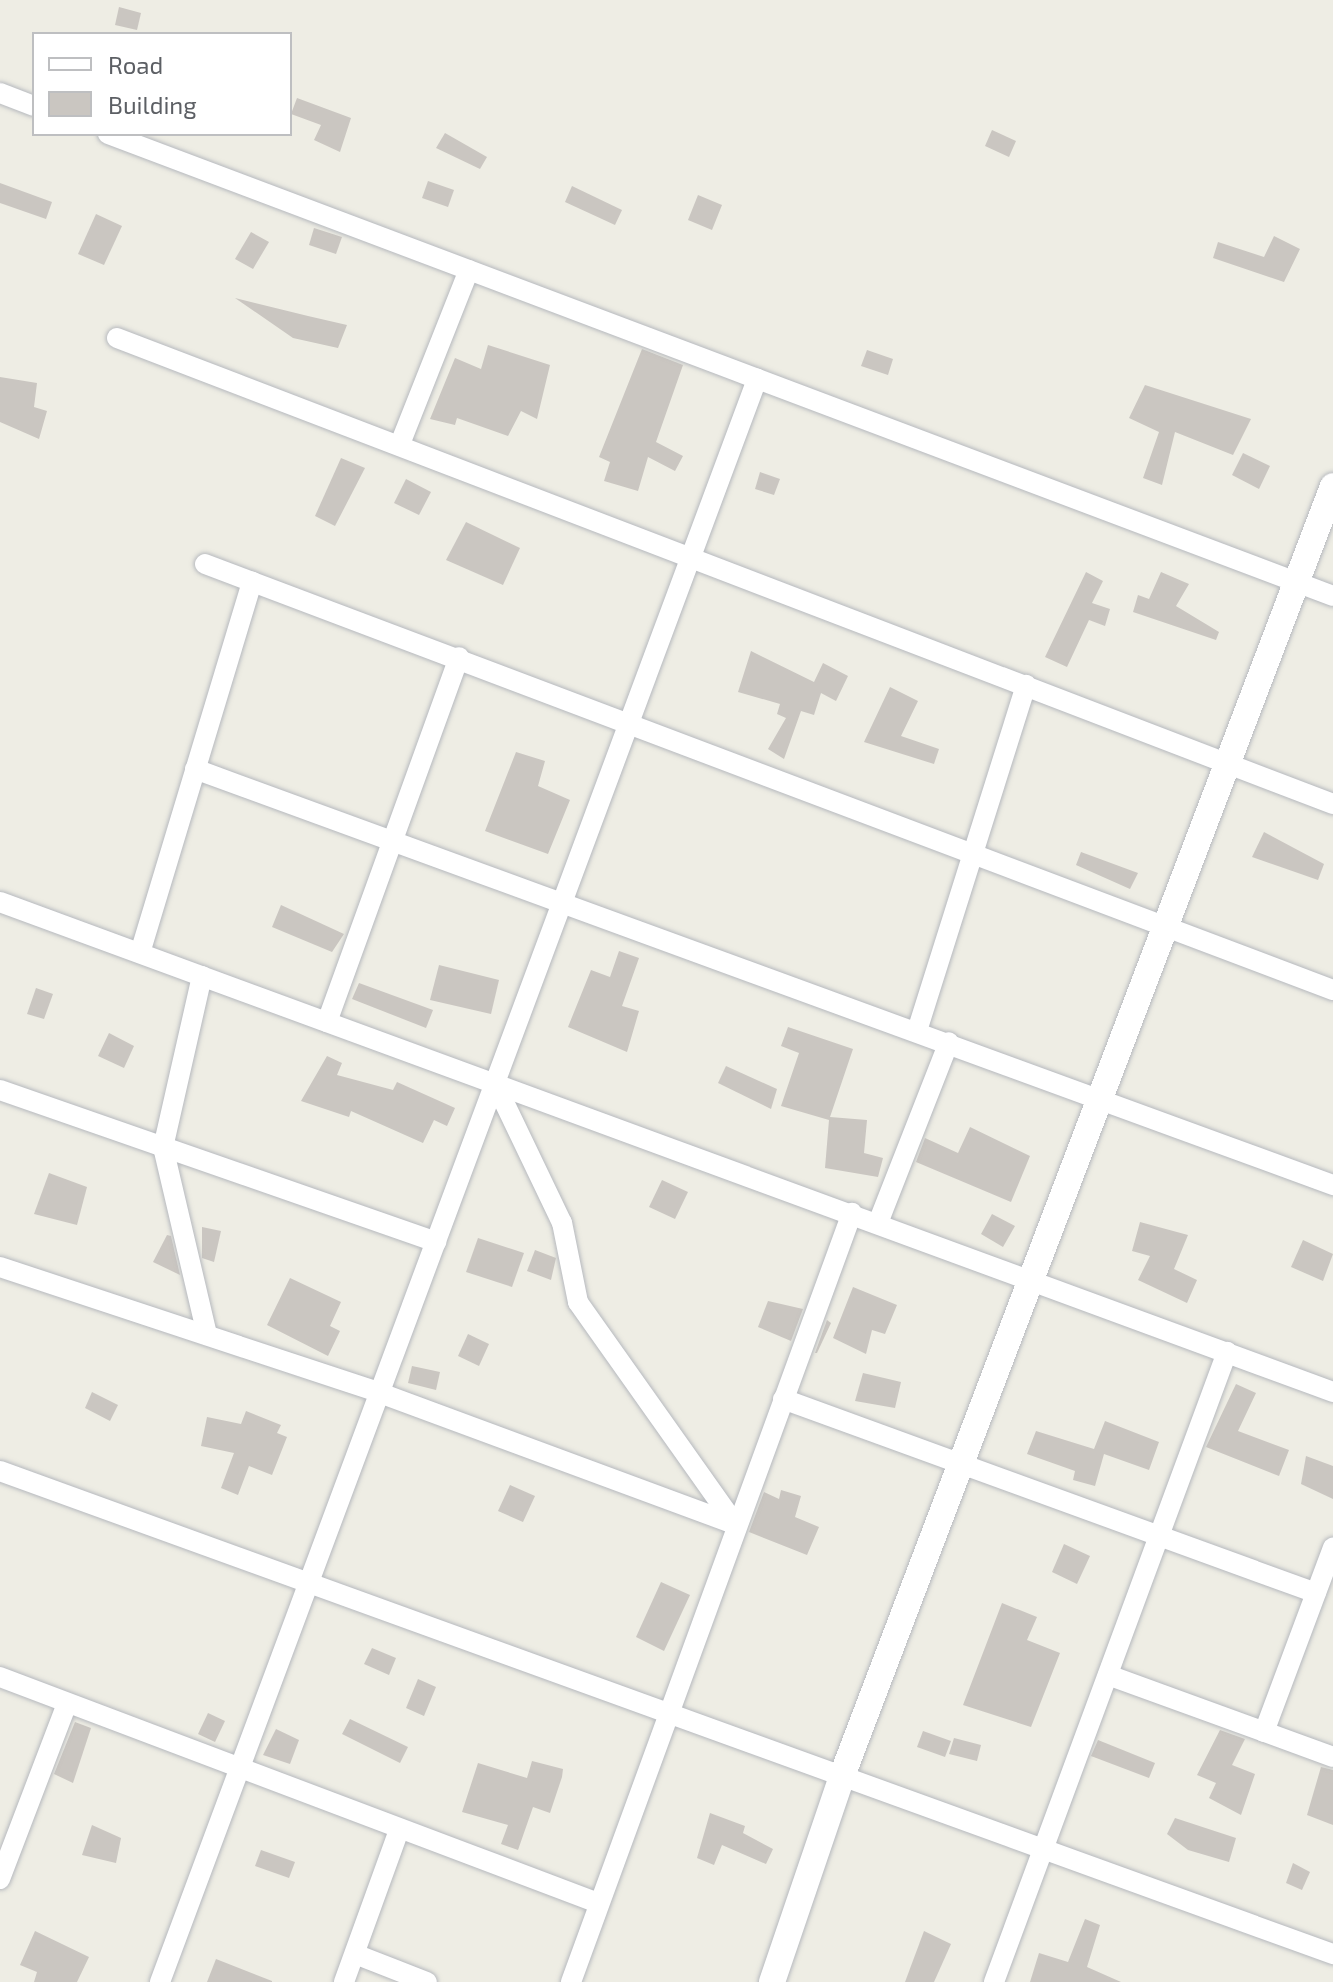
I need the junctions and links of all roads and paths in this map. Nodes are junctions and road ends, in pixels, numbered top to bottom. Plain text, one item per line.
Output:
1 (0, 93) edge
2 (32, 105) edge
3 (113, 136) edge
4 (469, 270) junction
5 (117, 338) dead end
6 (757, 379) junction
7 (400, 444) junction
8 (1333, 486) edge
9 (692, 553) junction
10 (205, 564) dead end
11 (252, 581) junction
12 (1296, 582) junction
13 (1333, 596) edge
14 (459, 657) junction
15 (1026, 685) junction
16 (630, 720) junction
17 (1227, 765) junction
18 (195, 769) junction
19 (1333, 804) edge
20 (392, 842) junction
21 (973, 853) junction
22 (0, 902) edge
23 (561, 905) junction
24 (1165, 927) junction
25 (140, 953) junction
26 (202, 976) junction
27 (1333, 990) edge
28 (327, 1022) junction
29 (917, 1031) junction
30 (949, 1042) junction
31 (495, 1083) junction
32 (0, 1090) edge
33 (1101, 1096) junction
34 (163, 1147) junction
35 (1333, 1185) edge
36 (852, 1213) junction
37 (878, 1223) junction
38 (436, 1242) junction
39 (0, 1267) edge
40 (1031, 1279) junction
41 (207, 1335) junction
42 (1227, 1352) junction
43 (1333, 1392) edge
44 (380, 1393) junction
45 (783, 1399) junction
46 (959, 1468) junction
47 (0, 1471) edge
48 (735, 1524) junction
49 (1159, 1538) junction
50 (1333, 1547) edge
51 (309, 1583) junction
52 (1316, 1593) junction
53 (1108, 1675) junction
54 (0, 1677) edge
55 (67, 1704) junction
56 (664, 1712) junction
57 (1264, 1732) junction
58 (1333, 1757) edge
59 (238, 1772) junction
60 (842, 1776) junction
61 (399, 1830) junction
62 (7, 1840) edge
63 (1044, 1850) junction
64 (0, 1879) edge
65 (598, 1903) junction
66 (355, 1954) junction
67 (1333, 1954) edge
68 (160, 1982) edge
69 (344, 1982) edge
70 (427, 1982) edge
71 (571, 1982) edge
72 (772, 1982) edge
73 (994, 1982) edge

1 - 2 street
3 - 4 street
4 - 6 street
4 - 7 street
5 - 7 street
6 - 9 street
6 - 12 street
7 - 9 street
8 - 12 street
9 - 15 street
9 - 16 street
10 - 11 street
11 - 14 street
11 - 18 street
12 - 13 street
12 - 17 street
14 - 16 street
14 - 20 street
15 - 17 street
15 - 21 street
16 - 21 street
16 - 23 street
17 - 19 street
17 - 24 street
18 - 20 street
18 - 25 street
20 - 23 street
20 - 28 street
21 - 24 street
21 - 29 street
22 - 25 street
23 - 29 street
23 - 31 street
24 - 27 street
24 - 33 street
25 - 26 street
26 - 28 street
26 - 34 street
28 - 31 street
29 - 30 street
30 - 33 street
30 - 37 street
31 - 36 street
31 - 38 street
31 - 48 street
32 - 34 street
33 - 35 street
33 - 40 street
34 - 38 street
34 - 41 street
36 - 37 street
36 - 45 street
37 - 40 street
38 - 44 street
39 - 41 street
40 - 42 street
40 - 46 street
41 - 44 street
42 - 43 street
42 - 49 street
44 - 48 street
44 - 51 street
45 - 46 street
45 - 48 street
46 - 49 street
46 - 60 street
47 - 51 street
48 - 56 street
49 - 52 street
49 - 53 street
50 - 52 street
51 - 56 street
51 - 59 street
52 - 57 street
53 - 57 street
53 - 63 street
54 - 55 street
55 - 59 street
55 - 62 street
56 - 60 street
56 - 65 street
57 - 58 street
59 - 61 street
59 - 68 street
60 - 63 street
60 - 72 street
61 - 65 street
61 - 66 street
62 - 64 street
63 - 67 street
63 - 73 street
65 - 71 street
66 - 69 street
66 - 70 street

